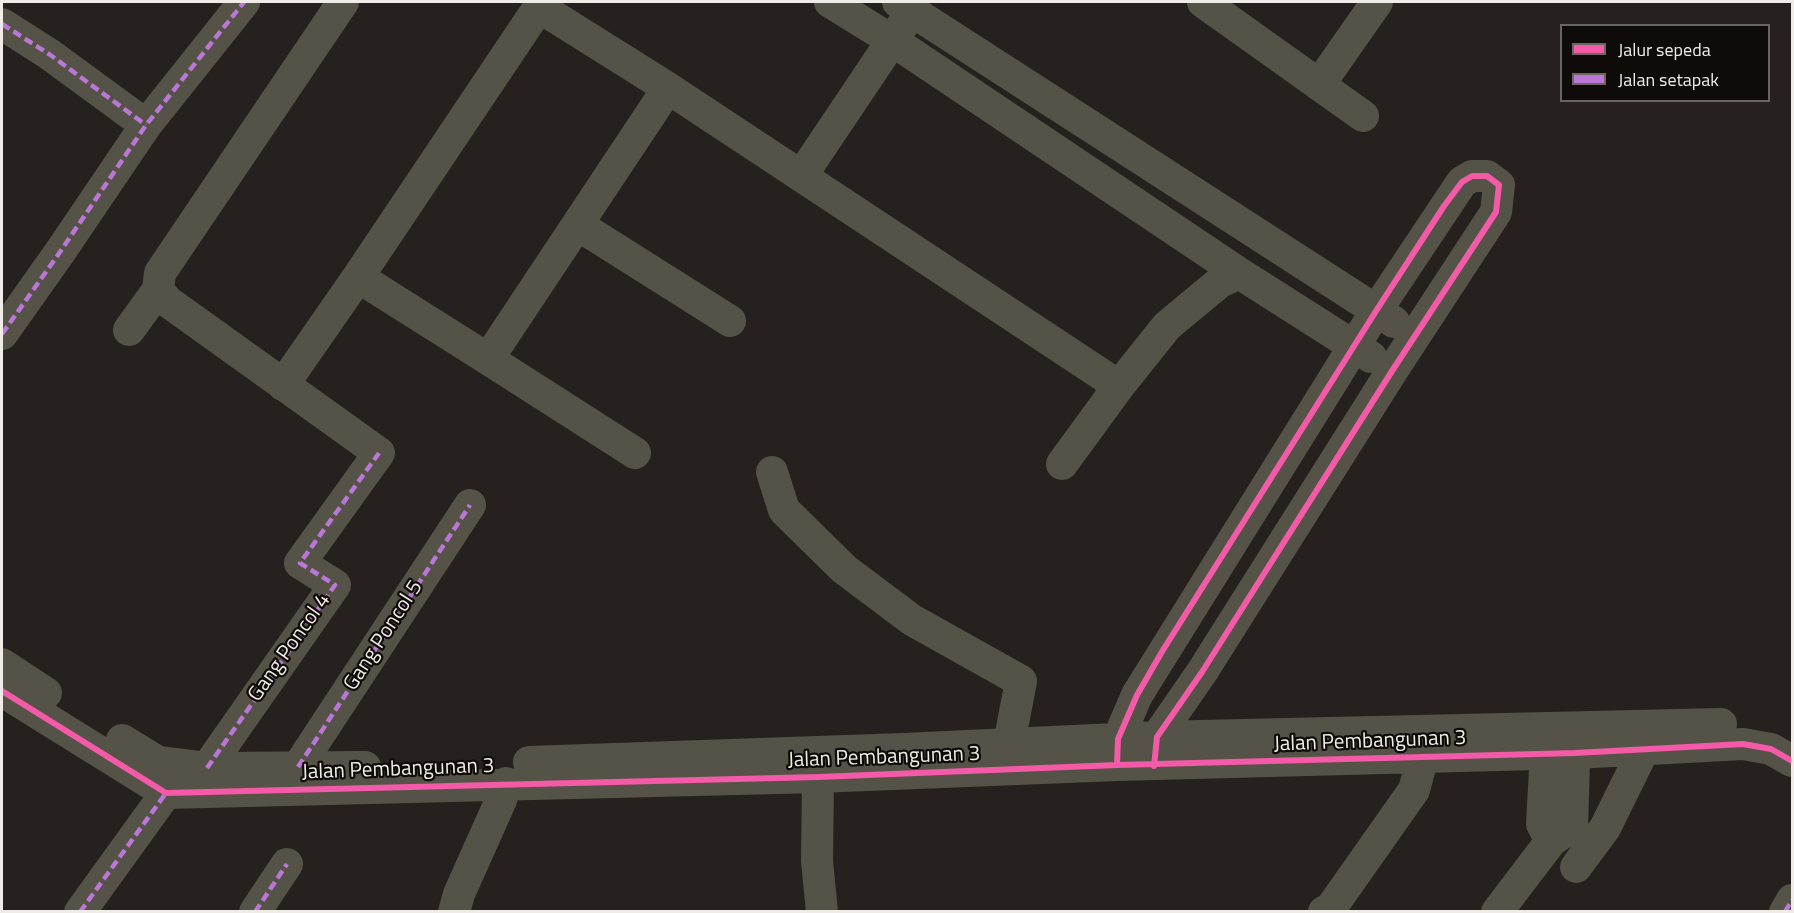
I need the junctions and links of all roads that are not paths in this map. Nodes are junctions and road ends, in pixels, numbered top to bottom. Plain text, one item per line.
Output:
1 (244, 2) edge
2 (343, 2) edge
3 (830, 2) edge
4 (1203, 2) edge
5 (1377, 2) edge
6 (534, 4) edge
7 (909, 4) edge
8 (2, 24) edge
9 (893, 41) junction
10 (1319, 85) junction
11 (668, 88) junction
12 (1364, 116) dead end
13 (146, 125) junction
14 (802, 175) junction
15 (578, 225) junction
16 (1239, 273) junction
17 (358, 277) junction
18 (158, 290) junction
19 (1376, 311) junction
20 (730, 321) dead end
21 (3, 327) edge
22 (129, 330) dead end
23 (1415, 337) junction
24 (1355, 346) junction
25 (488, 359) junction
26 (1392, 371) junction
27 (283, 385) junction
28 (1119, 386) junction
29 (635, 453) dead end
30 (1062, 464) dead end
31 (772, 472) dead end
32 (470, 505) dead end
33 (2, 664) edge
34 (1137, 695) junction
35 (4, 696) edge
36 (1792, 738) edge
37 (1162, 739) junction
38 (1561, 740) junction
39 (1010, 744) junction
40 (1644, 749) junction
41 (1117, 752) junction
42 (1423, 756) junction
43 (904, 761) junction
44 (1792, 761) edge
45 (298, 767) junction
46 (207, 768) junction
47 (389, 777) junction
48 (818, 777) junction
49 (506, 783) junction
50 (166, 793) junction
51 (287, 864) dead end
52 (1576, 867) dead end
53 (1792, 900) edge
54 (80, 912) edge
55 (255, 912) edge
56 (453, 912) edge
57 (822, 912) edge
58 (1324, 912) edge
59 (1497, 912) edge
60 (1785, 912) edge

1 - 13 street
2 - 18 street
3 - 9 street
4 - 10 street
5 - 10 street
6 - 11 street
6 - 17 street
7 - 9 street
7 - 19 street
8 - 13 street
9 - 14 street
9 - 16 street
10 - 12 street
11 - 14 street
11 - 15 street
13 - 21 street
14 - 28 street
15 - 20 street
15 - 25 street
16 - 24 street
16 - 28 street
17 - 25 street
17 - 27 street
18 - 22 street
18 - 27 street
19 - 23 street
19 - 23 street
19 - 24 street
23 - 26 street
24 - 26 street
24 - 34 street
25 - 29 street
26 - 37 street
27 - 46 street, Gang Poncol 4
28 - 30 street
31 - 39 street
32 - 45 street, Gang Poncol 5
33 - 46 street, Jalan Pembangunan 3
34 - 37 street
34 - 41 street
35 - 50 street
36 - 38 street, Jalan Pembangunan 3
37 - 38 street, Jalan Pembangunan 3
37 - 41 street, Jalan Pembangunan 3
37 - 42 street, Jalan Pembangunan 3
38 - 40 street, Jalan Pembangunan 3
38 - 42 street, Jalan Pembangunan 3
38 - 59 street
39 - 41 street, Jalan Pembangunan 3
39 - 43 street, Jalan Pembangunan 3
40 - 44 street, Jalan Pembangunan 3
40 - 52 street
41 - 43 street, Jalan Pembangunan 3
42 - 58 street
43 - 47 street, Jalan Pembangunan 3
43 - 48 street, Jalan Pembangunan 3
45 - 46 street, Jalan Pembangunan 3
45 - 47 street, Jalan Pembangunan 3
47 - 49 street, Jalan Pembangunan 3
47 - 50 street, Jalan Pembangunan 3
48 - 49 street, Jalan Pembangunan 3
48 - 57 street
49 - 56 street
50 - 54 street
51 - 55 street
53 - 60 street

